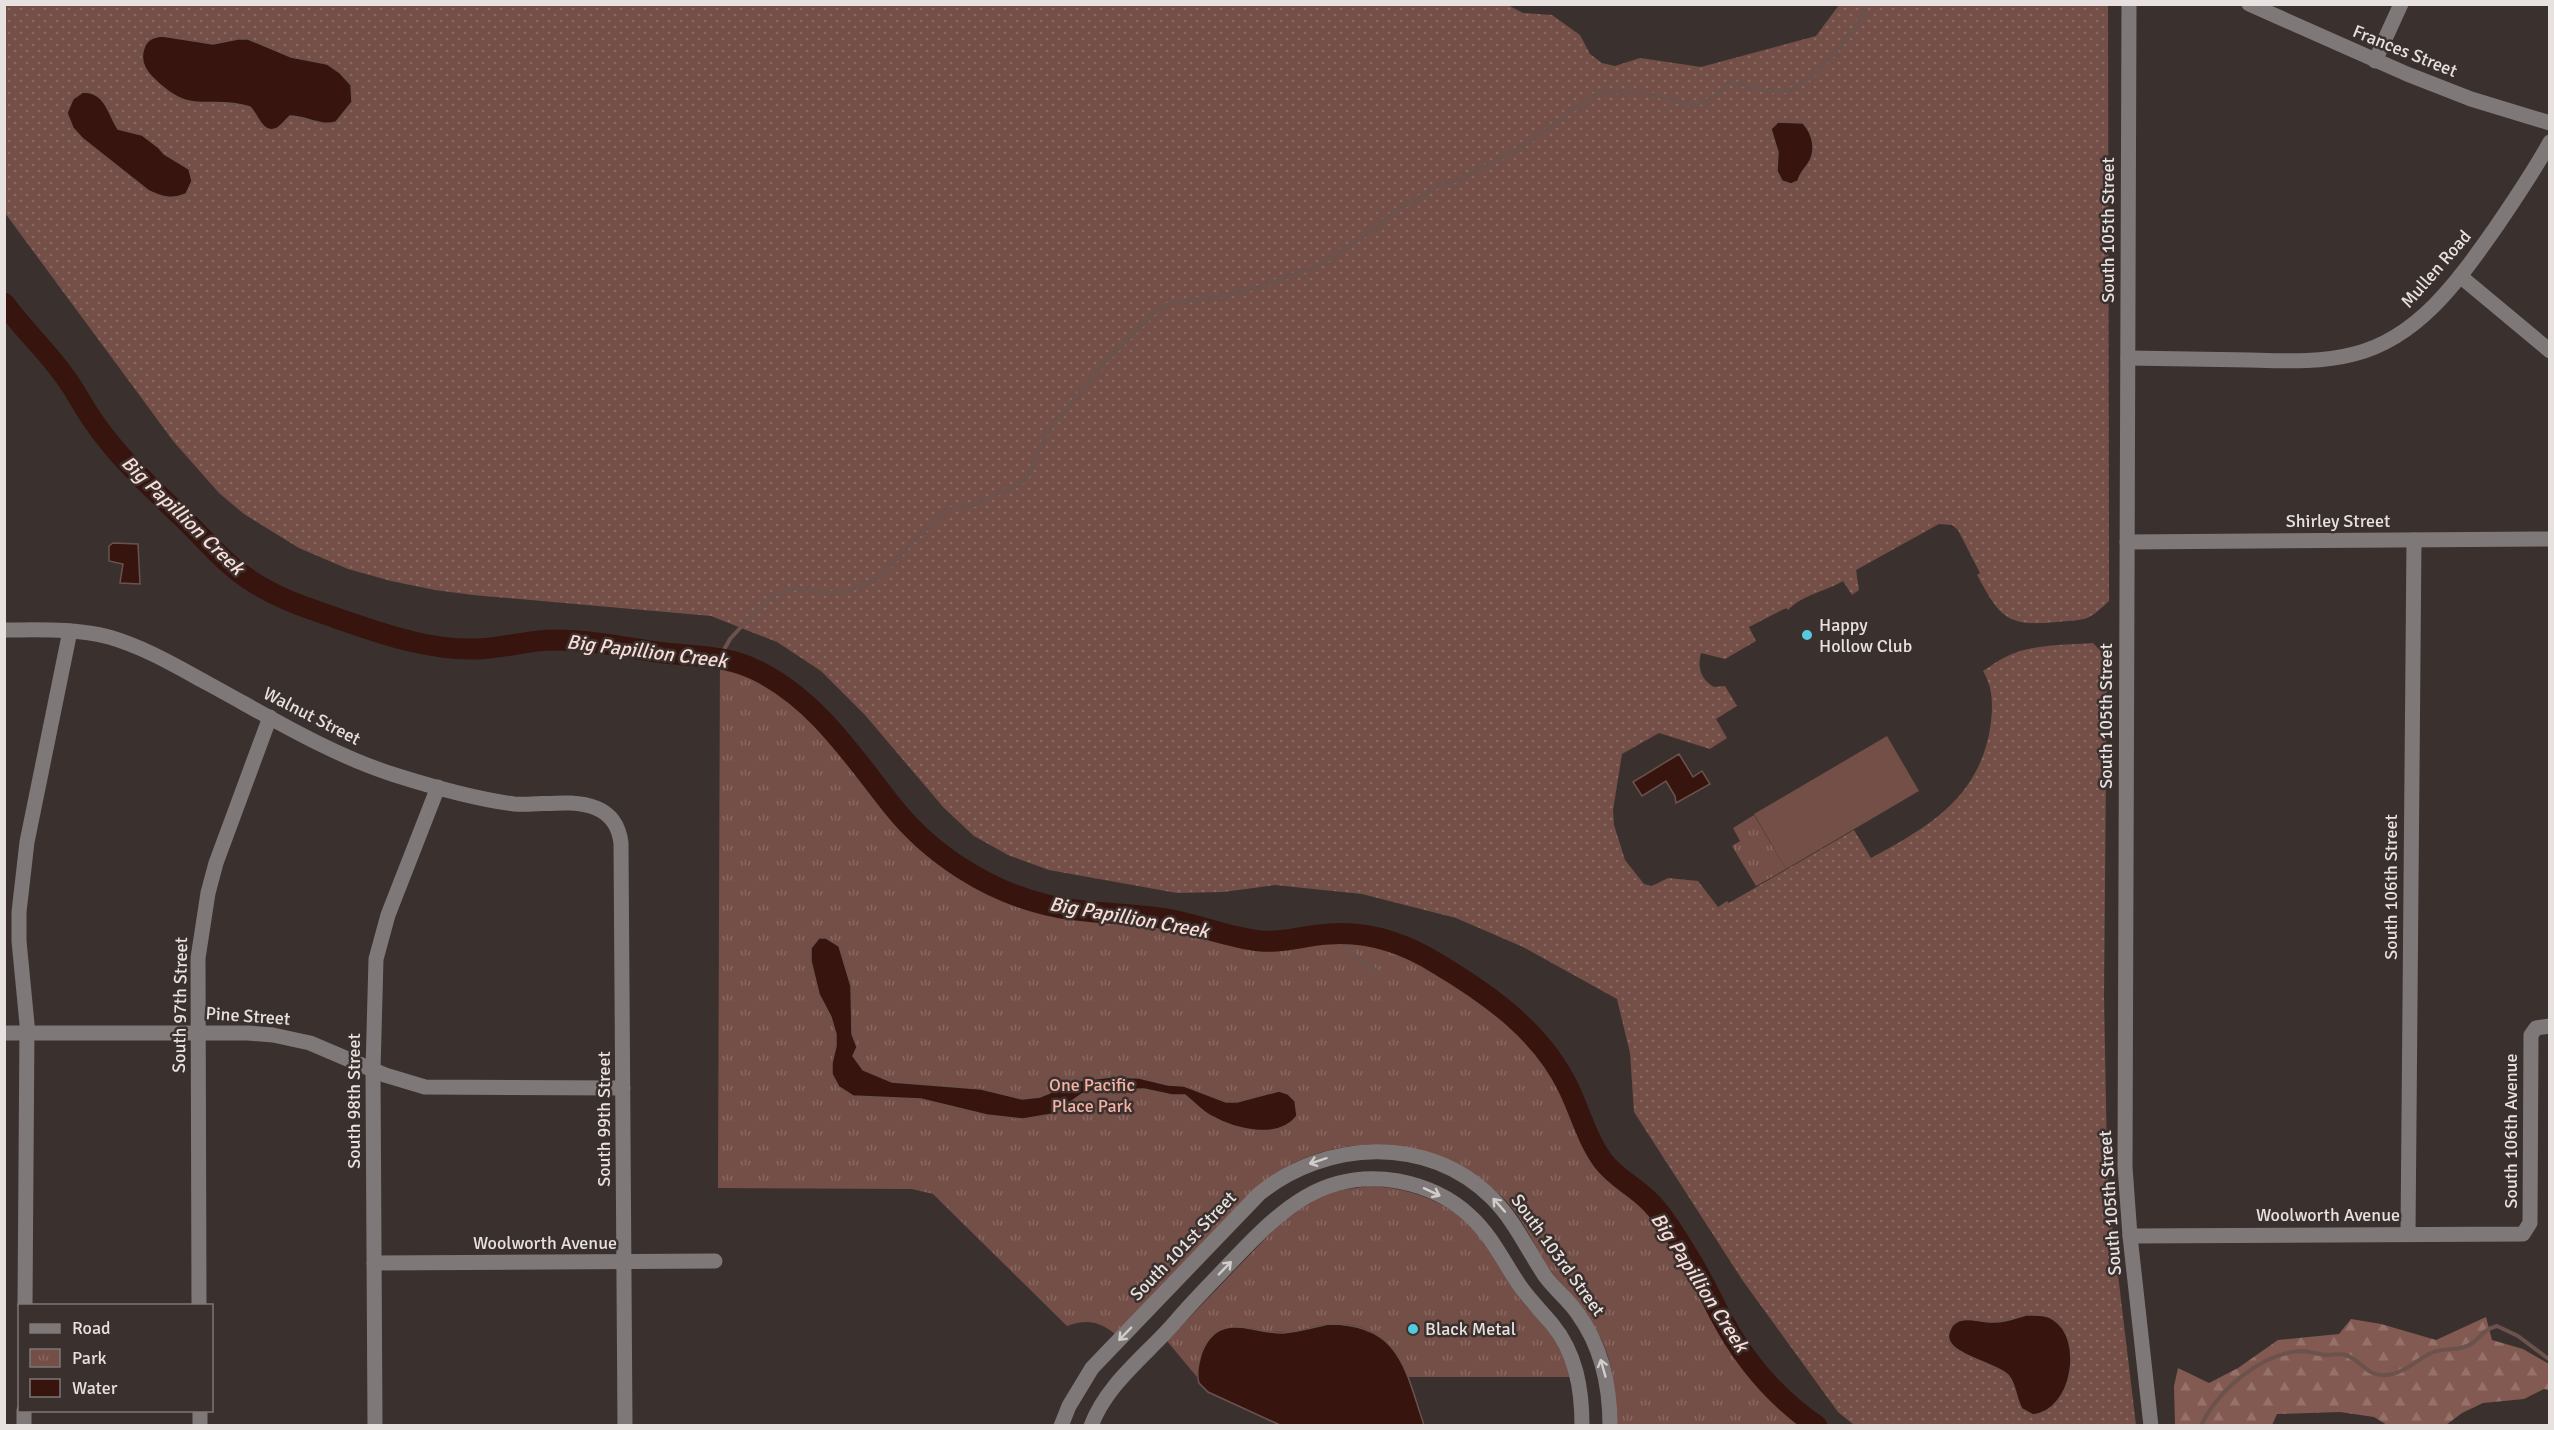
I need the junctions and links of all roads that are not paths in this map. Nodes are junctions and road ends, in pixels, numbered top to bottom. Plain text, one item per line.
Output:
1 (2129, 4) edge
2 (2249, 4) edge
3 (2401, 4) edge
4 (2375, 61) junction
5 (2550, 123) edge
6 (2550, 142) edge
7 (2460, 276) junction
8 (2550, 351) edge
9 (2127, 358) junction
10 (2550, 539) edge
11 (2414, 540) junction
12 (2127, 542) junction
13 (4, 630) edge
14 (70, 631) junction
15 (270, 717) junction
16 (438, 787) junction
17 (609, 816) joint
18 (2550, 1026) edge
19 (198, 1032) junction
20 (4, 1033) edge
21 (27, 1033) junction
22 (373, 1070) junction
23 (623, 1088) junction
24 (1375, 1151) joint
25 (2526, 1232) joint
26 (2408, 1234) junction
27 (2130, 1236) junction
28 (715, 1261) dead end
29 (624, 1262) junction
30 (374, 1263) junction
31 (25, 1304) edge
32 (199, 1304) edge
33 (375, 1425) edge
34 (625, 1425) edge
35 (1061, 1425) edge
36 (1091, 1425) edge
37 (1582, 1425) edge
38 (1610, 1425) edge
39 (2151, 1425) edge

1 - 9 street, South 105th Street
2 - 4 street, Frances Street
3 - 4 street
4 - 5 street, Frances Street
6 - 7 street, Mullen Road
7 - 8 street
7 - 9 street, Mullen Road
9 - 12 street, South 105th Street
10 - 11 street, Shirley Street
11 - 12 street, Shirley Street
11 - 26 street, South 106th Street
12 - 27 street, South 105th Street
13 - 14 street, Walnut Street
14 - 15 street, Walnut Street
14 - 21 street
15 - 16 street, Walnut Street
15 - 19 street, South 97th Street
16 - 17 street, Walnut Street
16 - 22 street, South 98th Street
17 - 23 street, South 99th Street
18 - 25 street, South 106th Avenue
19 - 21 street, Pine Street
19 - 22 street, Pine Street
19 - 32 street, South 97th Street
20 - 21 street, Pine Street
21 - 31 street
22 - 23 street, Pine Street
22 - 30 street, South 98th Street
23 - 29 street, South 99th Street
24 -> 35 street, South 101st Street
38 -> 24 street, South 103rd Street
25 - 26 street, Woolworth Avenue
26 - 27 street, Woolworth Avenue
27 - 39 street, South 105th Street
28 - 29 street, Woolworth Avenue
29 - 30 street, Woolworth Avenue
29 - 34 street, South 99th Street
30 - 33 street, South 98th Street
36 -> 37 street

